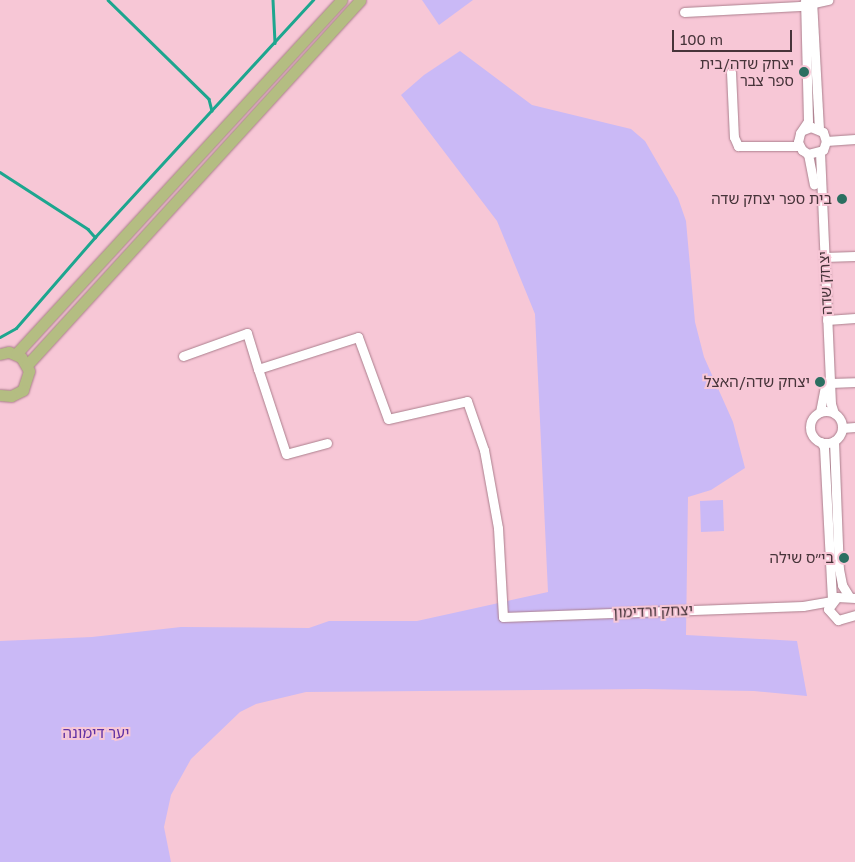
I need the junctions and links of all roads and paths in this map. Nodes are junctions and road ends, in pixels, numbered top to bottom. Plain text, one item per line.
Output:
1 (341, 0) edge
2 (360, 0) edge
3 (828, 0) edge
4 (809, 3) edge
5 (684, 12) dead end
6 (731, 72) dead end
7 (819, 129) junction
8 (803, 130) junction
9 (855, 139) edge
10 (826, 141) junction
11 (799, 146) junction
12 (820, 152) junction
13 (808, 154) junction
14 (855, 256) edge
15 (824, 257) junction
16 (855, 318) edge
17 (827, 320) junction
18 (0, 354) edge
19 (16, 354) junction
20 (183, 356) dead end
21 (27, 365) junction
22 (258, 369) junction
23 (855, 382) edge
24 (830, 383) junction
25 (0, 395) edge
26 (820, 412) junction
27 (834, 413) junction
28 (855, 427) edge
29 (842, 428) junction
30 (834, 441) junction
31 (821, 442) junction
32 (327, 443) dead end
33 (853, 597) edge
34 (832, 600) junction
35 (802, 606) junction
36 (829, 610) junction
37 (855, 615) edge

1 - 19 main road
2 - 21 main road
3 - 4 street
4 - 5 street
4 - 7 street
4 - 8 street
6 - 11 street
7 - 8 street
7 - 10 street
8 - 11 street
9 - 10 street
10 - 12 street
11 - 13 street
12 - 13 street
12 - 15 street, יצחק שדה
13 - 26 street, יצחק שדה
14 - 15 street
15 - 17 street, יצחק שדה
16 - 17 street
17 - 24 street, יצחק שדה
18 - 19 main road
19 - 21 main road
20 - 22 street
21 - 25 main road
22 - 32 street
22 - 35 street, יצחק ורדימון
23 - 24 street
24 - 27 street, יצחק שדה
26 - 27 street
26 - 31 street
27 - 29 street
28 - 29 street
29 - 30 street
30 - 31 street
30 - 33 street
31 - 34 street
33 - 34 street, יצחק ורדימון
34 - 35 street, יצחק ורדימון
34 - 36 street
35 - 36 street, יצחק ורדימון
36 - 37 street, יצחק ורדימון

